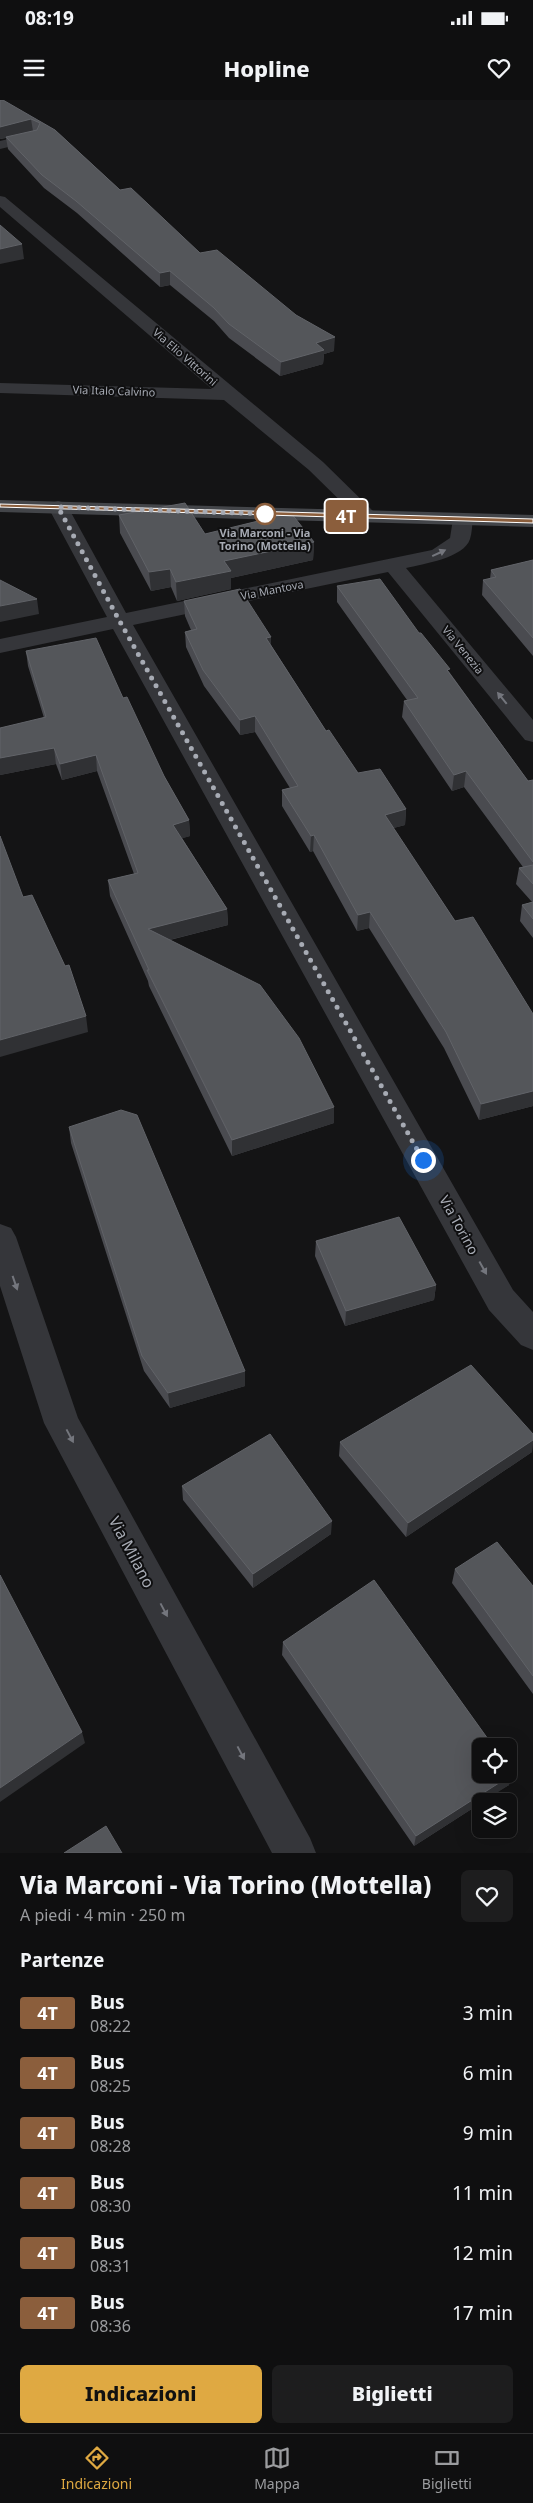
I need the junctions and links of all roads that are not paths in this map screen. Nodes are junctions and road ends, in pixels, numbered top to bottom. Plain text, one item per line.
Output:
1 (33, 137) edge
2 (0, 145) edge
3 (0, 200) edge
4 (0, 388) edge
5 (229, 395) junction
6 (0, 506) edge
7 (58, 507) junction
8 (368, 517) junction
9 (463, 519) junction
10 (533, 521) edge
11 (394, 566) junction
12 (119, 620) junction
13 (0, 646) edge
14 (533, 735) edge
15 (0, 1237) edge
16 (533, 1335) edge
17 (296, 1853) edge

1 - 2 street
3 - 5 street, Via Elio Vittorini
4 - 5 street, Via Italo Calvino
5 - 8 street, Via Elio Vittorini
6 - 7 main road
7 - 8 main road
7 - 12 street, Via Torino
8 - 9 main road
9 - 10 main road
11 -> 9 street, Via Mantova
11 - 12 street, Via Mantova
14 -> 11 street, Via Venezia
12 - 13 street, Via Mantova
12 -> 16 street, Via Torino
15 -> 17 street, Via Milano

